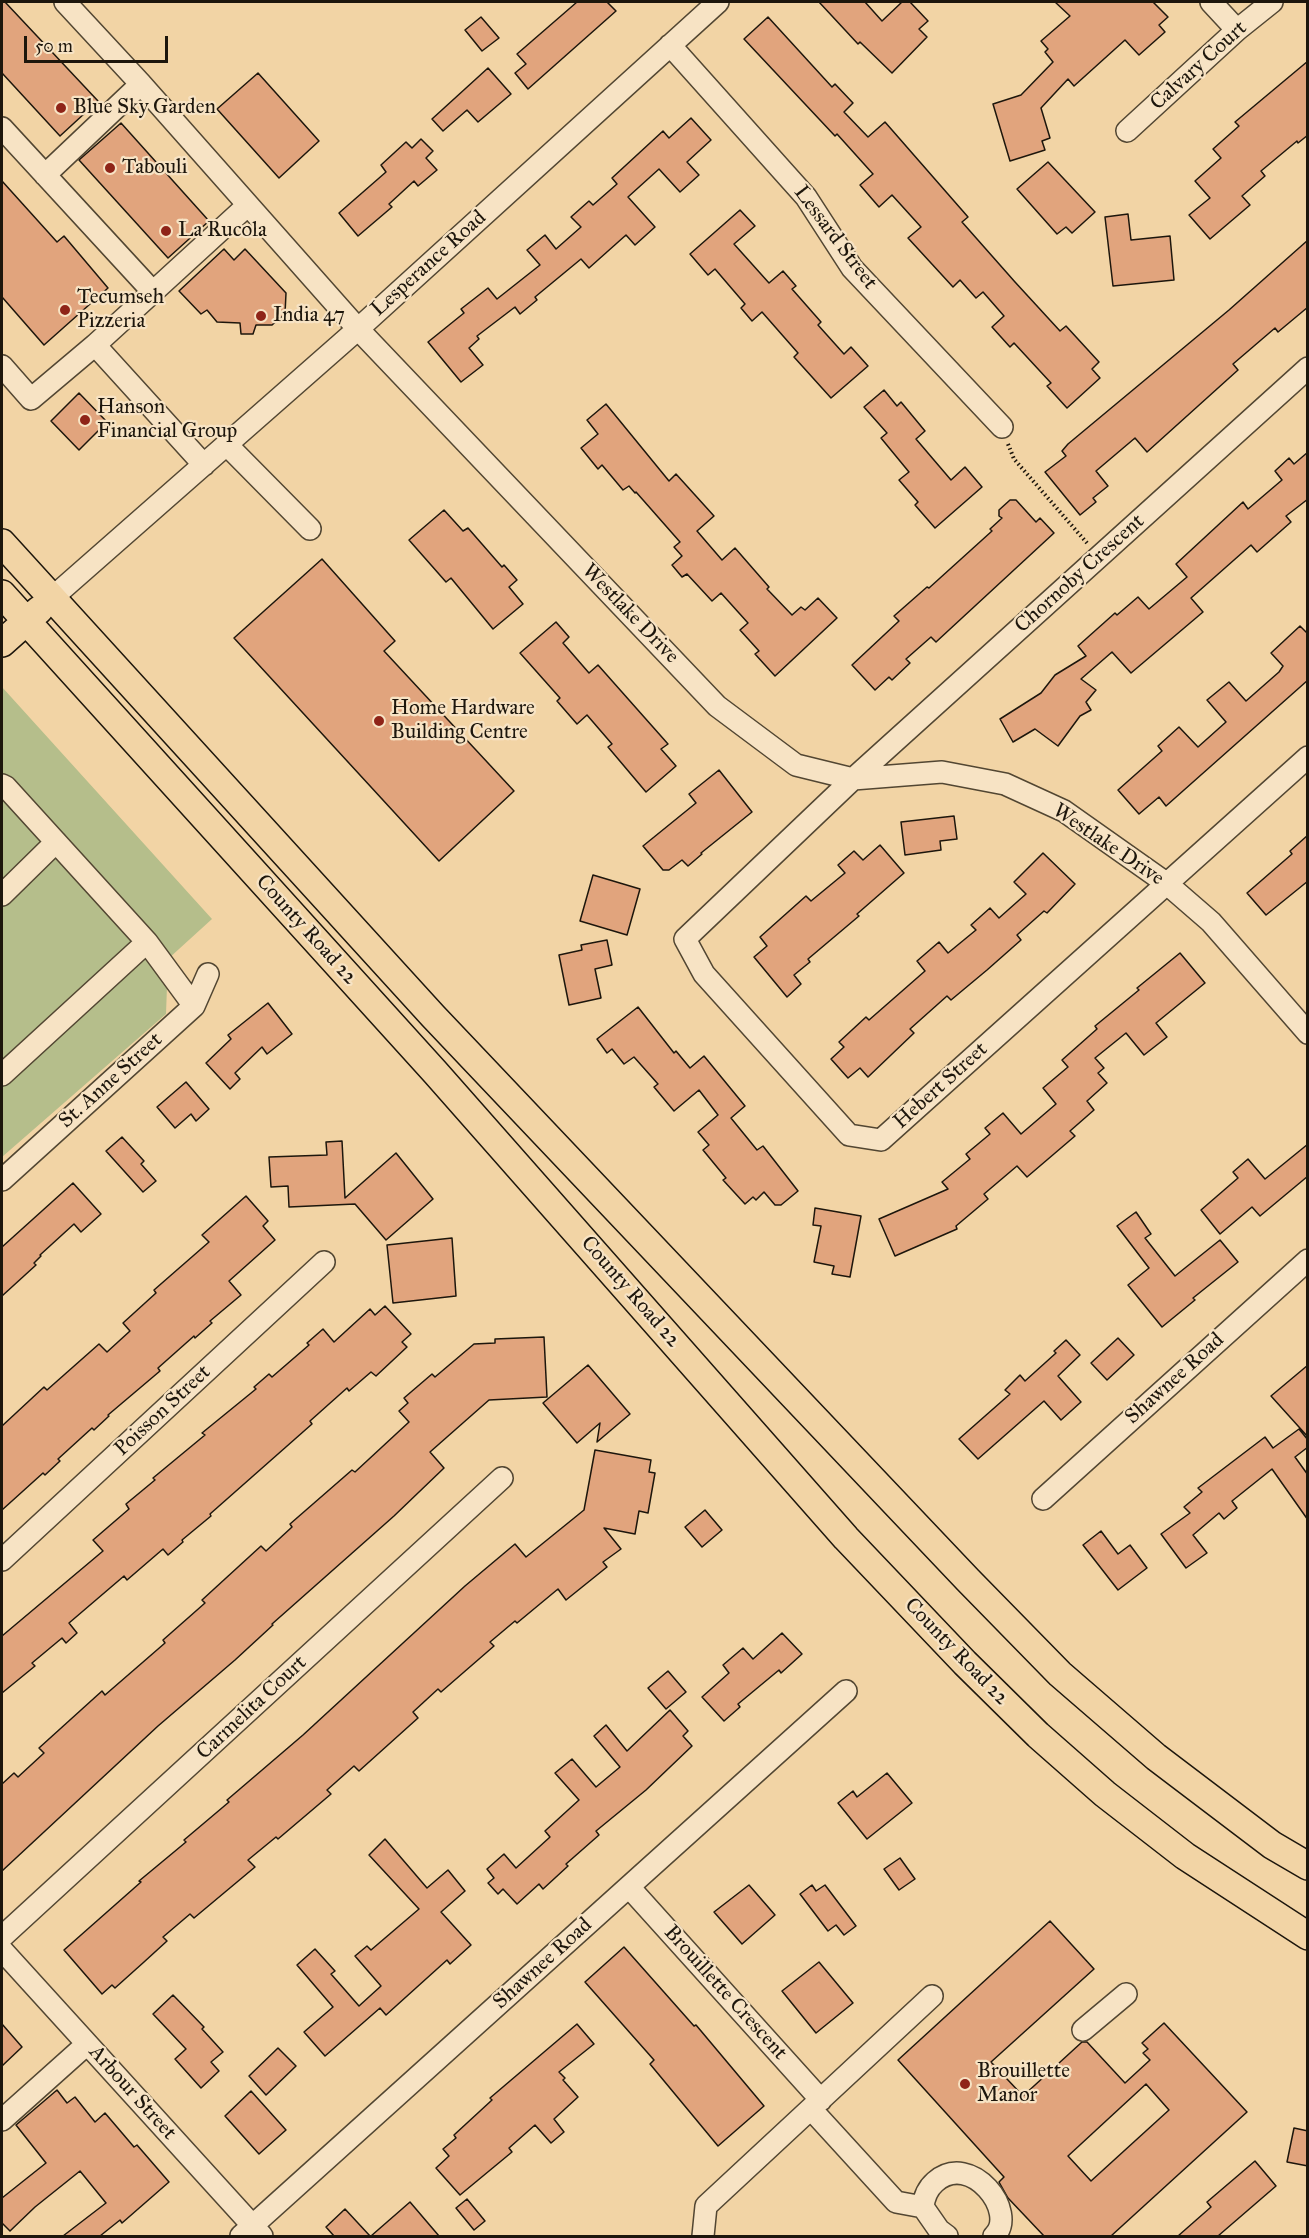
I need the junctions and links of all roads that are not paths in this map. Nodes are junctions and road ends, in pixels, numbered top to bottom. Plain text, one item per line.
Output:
1 (64, 2) edge
2 (718, 2) edge
3 (1211, 2) edge
4 (1272, 2) edge
5 (1237, 30) junction
6 (670, 45) junction
7 (141, 84) junction
8 (2, 128) edge
9 (1127, 131) dead end
10 (45, 175) junction
11 (248, 205) junction
12 (153, 292) junction
13 (358, 329) junction
14 (95, 345) junction
15 (2, 366) edge
16 (1308, 368) edge
17 (1002, 427) road end
18 (227, 445) junction
19 (204, 465) junction
20 (310, 529) dead end
21 (2, 543) edge
22 (2, 594) edge
23 (52, 598) junction
24 (26, 621) junction
25 (2, 643) edge
26 (1308, 757) edge
27 (853, 779) junction
28 (2, 785) edge
29 (56, 842) junction
30 (1166, 883) junction
31 (2, 895) edge
32 (147, 942) junction
33 (208, 974) dead end
34 (194, 1006) junction
35 (1308, 1033) edge
36 (2, 1075) edge
37 (2, 1180) edge
38 (1308, 1260) edge
39 (324, 1262) dead end
40 (502, 1478) dead end
41 (1043, 1499) dead end
42 (2, 1560) edge
43 (846, 1691) dead end
44 (1308, 1866) edge
45 (629, 1887) junction
46 (1308, 1936) edge
47 (2, 1937) edge
48 (2, 1950) edge
49 (1126, 1994) dead end
50 (932, 1996) dead end
51 (1083, 2030) dead end
52 (87, 2044) junction
53 (816, 2105) junction
54 (2, 2120) edge
55 (923, 2207) junction
56 (252, 2233) edge
57 (703, 2236) edge
58 (947, 2236) edge
59 (994, 2236) edge

1 - 7 street, Westlake Drive
2 - 6 street, Lesperance Road
3 - 5 street
4 - 5 street, Calvary Court
5 - 9 street, Calvary Court
6 - 13 street, Lesperance Road
6 - 17 street, Lessard Street
7 - 10 street
7 - 11 street, Westlake Drive
8 - 10 street
10 - 12 street
11 - 12 street
11 - 13 street, Westlake Drive
12 - 14 street
13 - 18 street, Lesperance Road
13 - 27 street, Westlake Drive
14 - 15 street
14 - 19 street
16 - 27 street, Chornoby Crescent
18 - 19 street, Lesperance Road
18 - 20 street
19 - 23 street, Lesperance Road
21 - 23 main road, County Road 22
22 - 24 main road, County Road 22
23 - 24 main road, Lesperance Road
23 - 44 main road, County Road 22
24 - 25 main road, Lesperance Road
24 - 46 main road, County Road 22
26 - 30 street, Hebert Street
27 - 30 street, Westlake Drive
27 - 30 street, Hebert Street
28 - 29 street
29 - 31 street
29 - 32 street
30 - 35 street, Westlake Drive
32 - 34 street
32 - 36 street
33 - 34 street, St. Anne Street
34 - 37 street, St. Anne Street
38 - 41 street, Shawnee Road
39 - 42 street, Poisson Street
40 - 47 street, Carmelita Court
43 - 45 street, Shawnee Road
45 - 53 street, Brouillette Crescent
45 - 56 street, Shawnee Road
48 - 52 street, Arbour Street
49 - 51 street
50 - 53 street
52 - 54 street
52 - 56 street, Arbour Street
53 - 55 street, Brouillette Crescent
53 - 57 street
55 - 58 street
55 - 59 street

